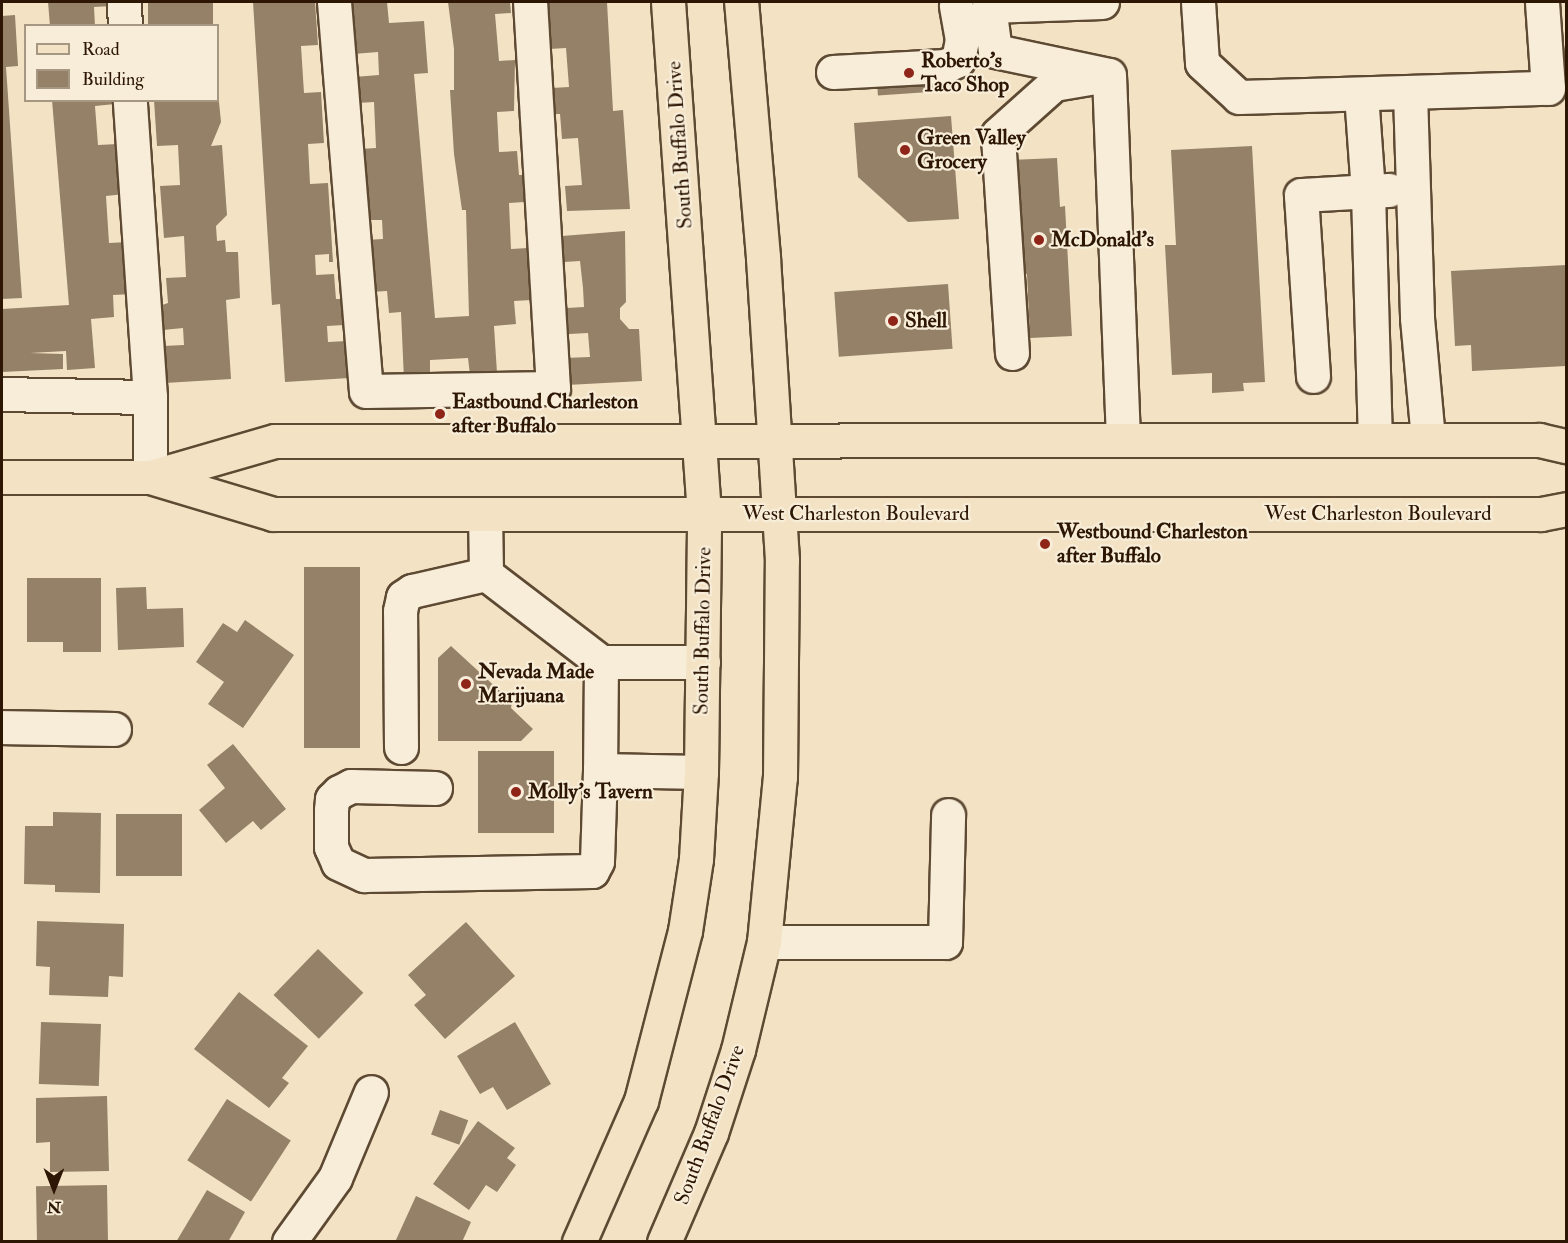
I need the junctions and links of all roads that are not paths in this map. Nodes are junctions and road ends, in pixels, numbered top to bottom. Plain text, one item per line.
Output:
1 (123, 2) edge
2 (334, 2) edge
3 (530, 2) edge
4 (668, 2) edge
5 (741, 2) edge
6 (1102, 2) edge
7 (1198, 2) edge
8 (1542, 2) edge
9 (956, 4) edge
10 (989, 6) junction
11 (125, 24) edge
12 (833, 72) dead end
13 (1109, 75) junction
14 (1410, 93) junction
15 (1361, 94) junction
16 (130, 102) edge
17 (1412, 189) junction
18 (1368, 192) junction
19 (1012, 353) dead end
20 (1313, 376) dead end
21 (2, 394) edge
22 (150, 397) junction
23 (1124, 440) junction
24 (1375, 440) junction
25 (1428, 440) junction
26 (699, 441) junction
27 (774, 441) junction
28 (1566, 446) edge
29 (2, 477) edge
30 (150, 477) junction
31 (1566, 508) edge
32 (485, 514) junction
33 (704, 514) junction
34 (779, 514) junction
35 (486, 574) junction
36 (601, 663) junction
37 (703, 663) junction
38 (2, 727) edge
39 (114, 729) dead end
40 (401, 747) dead end
41 (600, 770) junction
42 (701, 772) junction
43 (435, 788) dead end
44 (948, 814) dead end
45 (764, 942) junction
46 (371, 1092) dead end
47 (288, 1242) edge
48 (579, 1242) edge
49 (664, 1242) edge

1 - 11 street
2 - 3 street
4 - 26 main road, South Buffalo Drive
5 - 27 main road, South Buffalo Drive
6 - 10 street
7 - 15 street
8 - 14 street
9 - 10 street
9 - 12 street
10 - 13 street
13 - 19 street
13 - 23 street
14 - 15 street
14 - 17 street
15 - 18 street
16 - 22 street
17 - 18 street
17 - 25 street
18 - 20 street
18 - 24 street
21 - 22 street
22 - 30 street
23 - 24 main road, West Charleston Boulevard
23 - 27 main road, West Charleston Boulevard
24 - 25 main road, West Charleston Boulevard
25 - 28 main road, West Charleston Boulevard
26 - 27 main road, West Charleston Boulevard
26 - 30 main road, West Charleston Boulevard
26 - 33 main road, South Buffalo Drive
27 - 34 main road, South Buffalo Drive
29 - 30 main road, West Charleston Boulevard
30 - 32 main road, West Charleston Boulevard
31 - 34 main road, West Charleston Boulevard
32 - 33 main road, West Charleston Boulevard
32 - 35 street
33 - 34 main road, West Charleston Boulevard
33 - 37 main road, South Buffalo Drive
34 - 45 main road, South Buffalo Drive
35 - 36 street
35 - 40 street
36 - 37 street
36 - 41 street
37 - 42 main road, South Buffalo Drive
38 - 39 street
41 - 42 street
41 - 43 street
42 - 48 main road, South Buffalo Drive
44 - 45 street
45 - 49 main road, South Buffalo Drive
46 - 47 street

